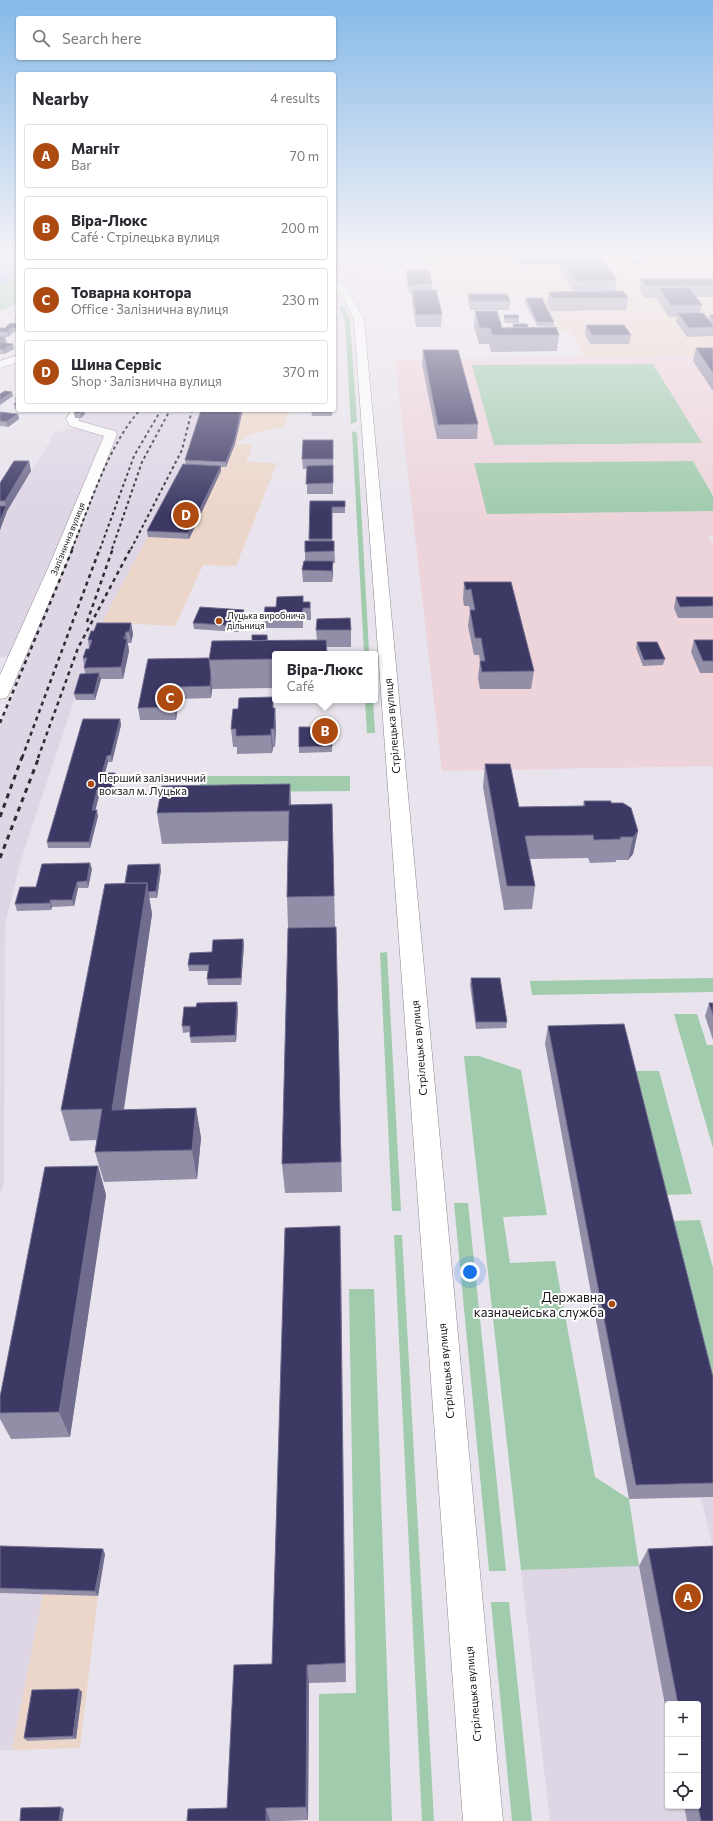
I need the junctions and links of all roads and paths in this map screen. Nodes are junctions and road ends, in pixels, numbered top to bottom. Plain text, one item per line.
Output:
1 (361, 344) edge
2 (16, 359) edge
3 (0, 365) edge
4 (76, 412) edge
5 (0, 694) edge
6 (483, 1821) edge

1 - 6 street, Стрілецька вулиця
2 - 3 street
4 - 5 street, Залізнична вулиця

